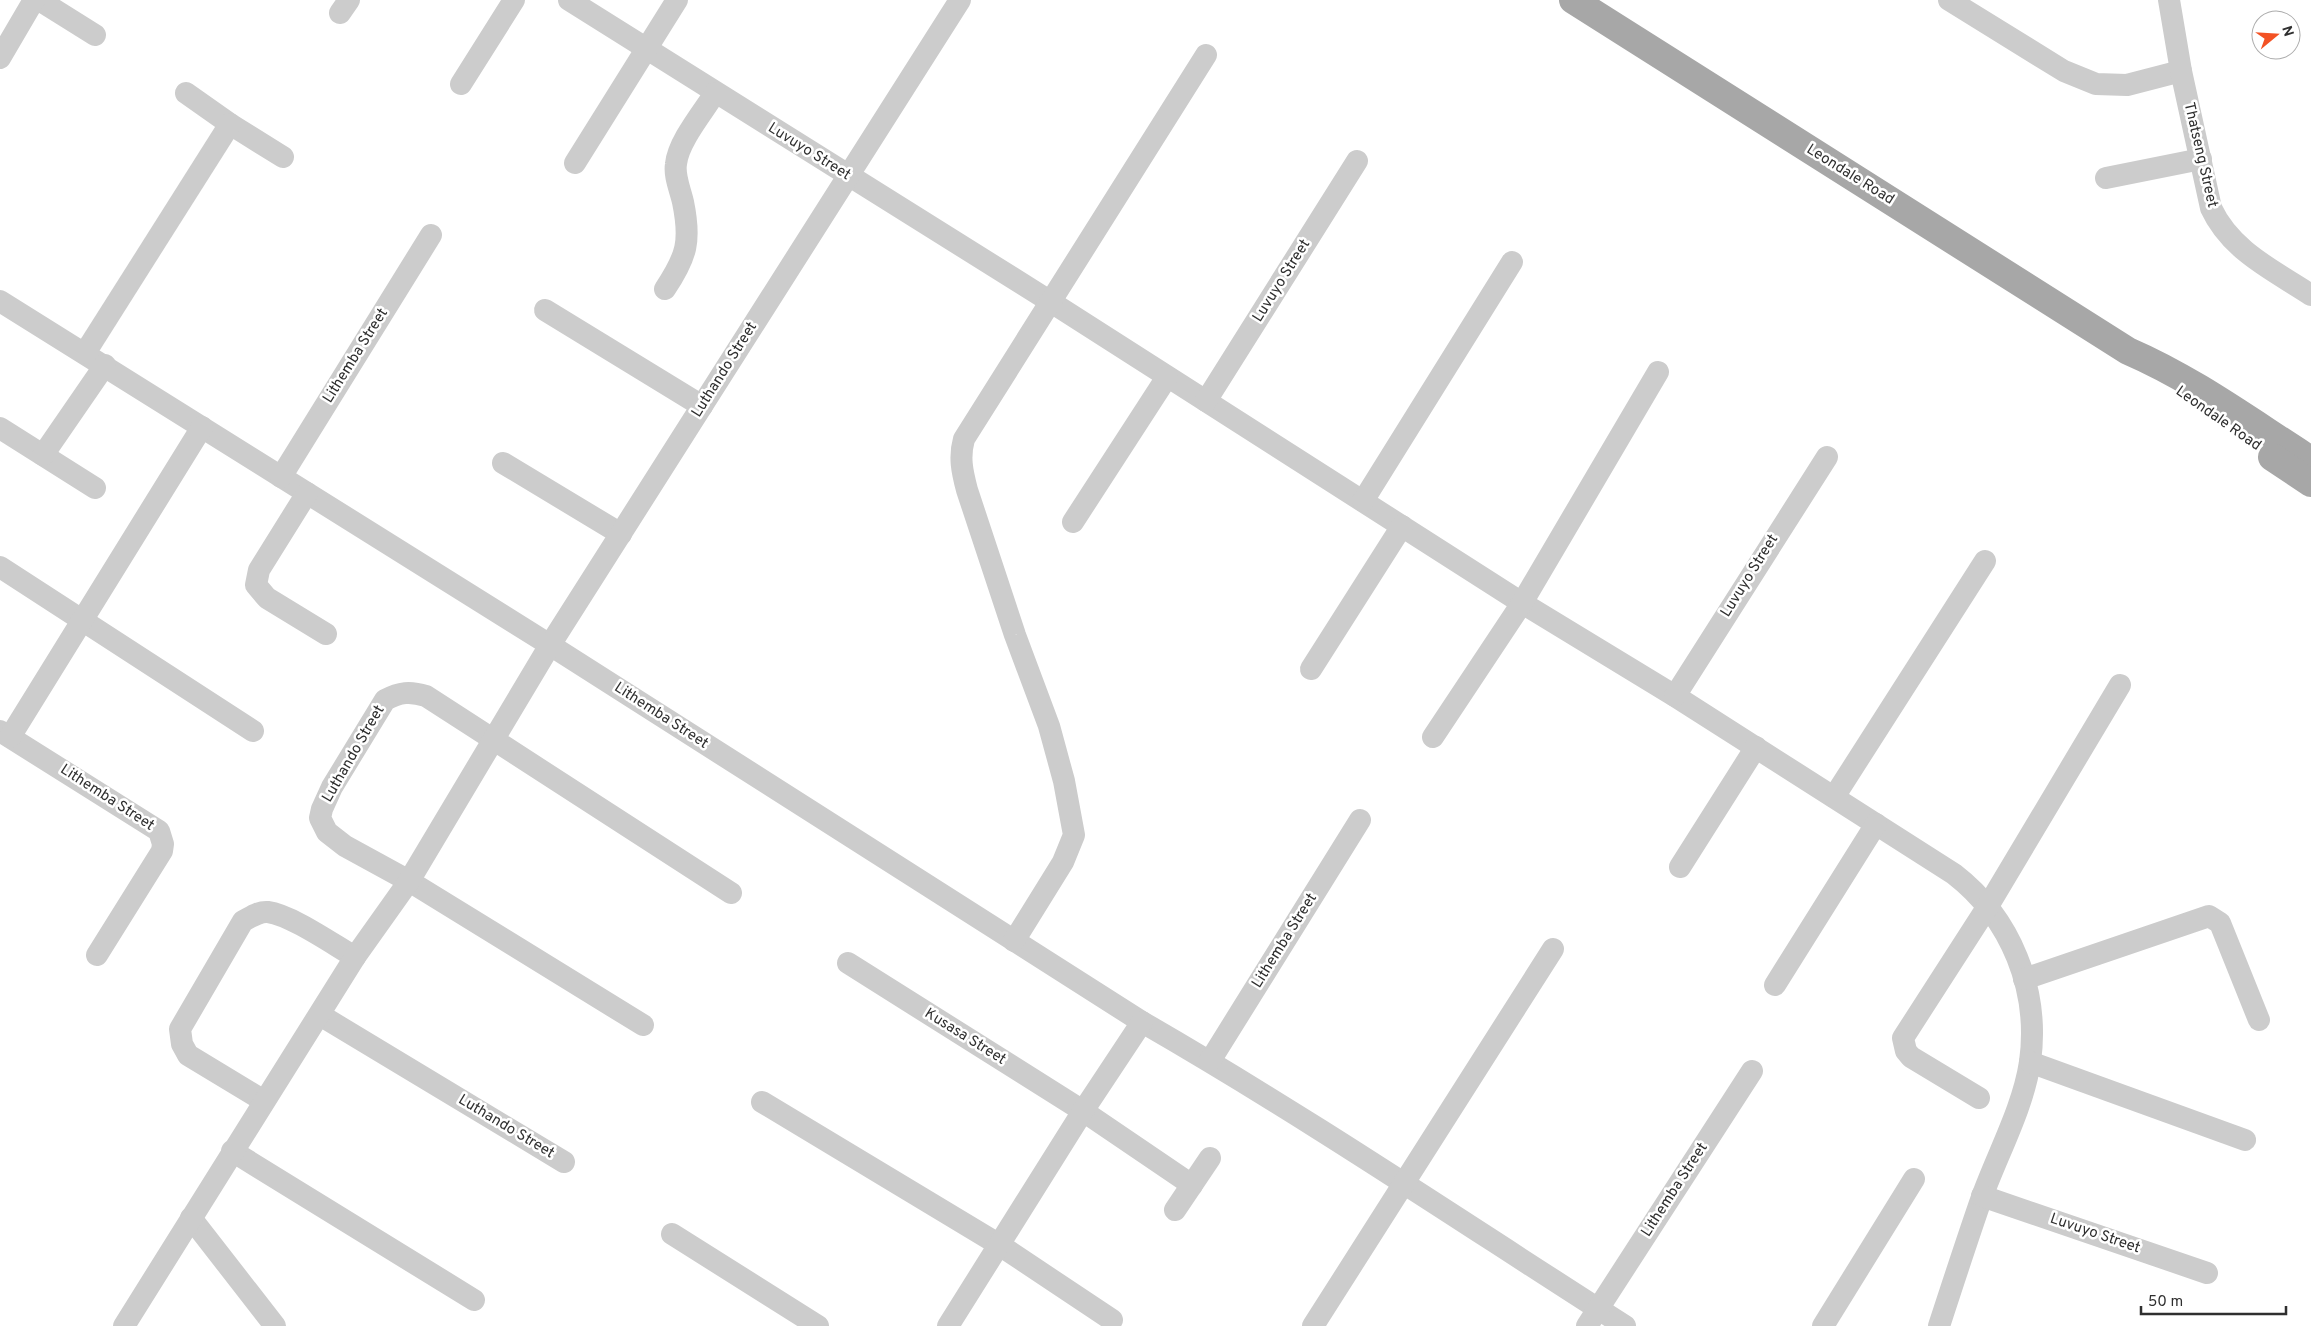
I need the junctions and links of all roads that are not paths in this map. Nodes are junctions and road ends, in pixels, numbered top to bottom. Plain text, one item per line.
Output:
1 (34, 0) edge
2 (39, 0) edge
3 (514, 0) edge
4 (568, 0) edge
5 (677, 0) edge
6 (960, 0) edge
7 (1573, 0) edge
8 (1950, 0) edge
9 (2169, 0) edge
10 (95, 34) dead end
11 (646, 50) junction
12 (1206, 55) dead end
13 (0, 58) edge
14 (2181, 71) junction
15 (461, 84) dead end
16 (186, 93) dead end
17 (715, 93) junction
18 (230, 124) junction
19 (283, 157) dead end
20 (2200, 159) junction
21 (1357, 161) dead end
22 (575, 163) dead end
23 (848, 177) junction
24 (2106, 178) dead end
25 (431, 235) dead end
26 (1512, 262) dead end
27 (665, 288) dead end
28 (2311, 295) edge
29 (0, 301) edge
30 (1051, 302) junction
31 (545, 310) dead end
32 (2128, 351) junction
33 (85, 353) junction
34 (106, 365) junction
35 (1658, 372) dead end
36 (1167, 377) junction
37 (1206, 401) junction
38 (702, 406) junction
39 (202, 427) junction
40 (0, 428) edge
41 (43, 455) junction
42 (1827, 457) dead end
43 (2311, 460) edge
44 (503, 463) dead end
45 (281, 477) junction
46 (2311, 483) edge
47 (95, 488) dead end
48 (307, 493) junction
49 (1363, 501) junction
50 (1073, 522) dead end
51 (1402, 526) junction
52 (621, 534) junction
53 (1985, 561) dead end
54 (0, 567) edge
55 (1522, 603) junction
56 (83, 619) junction
57 (326, 634) dead end
58 (550, 646) junction
59 (1311, 669) dead end
60 (2120, 685) dead end
61 (1675, 696) junction
62 (253, 731) dead end
63 (5, 734) edge
64 (1433, 737) dead end
65 (492, 740) junction
66 (1756, 747) junction
67 (1834, 796) junction
68 (1360, 820) dead end
69 (1876, 824) junction
70 (1680, 867) dead end
71 (409, 881) junction
72 (731, 893) dead end
73 (1988, 906) junction
74 (1014, 941) junction
75 (1553, 949) dead end
76 (97, 955) dead end
77 (355, 957) junction
78 (848, 963) dead end
79 (2024, 979) junction
80 (1775, 985) dead end
81 (320, 1015) junction
82 (2259, 1020) dead end
83 (1142, 1022) junction
84 (643, 1025) dead end
85 (1210, 1061) junction
86 (2030, 1062) junction
87 (1752, 1071) dead end
88 (1979, 1098) dead end
89 (264, 1101) junction
90 (762, 1102) dead end
91 (1083, 1110) junction
92 (2246, 1140) dead end
93 (232, 1151) junction
94 (1210, 1158) dead end
95 (564, 1162) dead end
96 (1914, 1179) dead end
97 (1404, 1184) junction
98 (1192, 1185) junction
99 (1982, 1196) junction
100 (1175, 1210) dead end
101 (190, 1218) junction
102 (672, 1234) dead end
103 (998, 1244) junction
104 (2207, 1273) dead end
105 (474, 1300) dead end
106 (1592, 1317) edge
107 (1112, 1320) dead end
108 (124, 1326) edge
109 (275, 1326) edge
110 (818, 1326) edge
111 (948, 1326) edge
112 (1313, 1326) edge
113 (1625, 1326) edge
114 (1823, 1326) edge
115 (1939, 1326) edge

1 - 13 street
2 - 10 street
3 - 15 street
4 - 11 street, Luvuyo Street
5 - 11 street
6 - 23 street, Luthando Street
7 - 32 main road, Leondale Road
8 - 14 street
9 - 14 street, Thatseng Street
11 - 17 street, Luvuyo Street
11 - 22 street
12 - 30 street
14 - 20 street, Thatseng Street
16 - 18 street
17 - 23 street, Luvuyo Street
17 - 27 street
18 - 19 street
18 - 33 street
20 - 24 street
20 - 28 street, Thatseng Street
21 - 37 street, Luvuyo Street
23 - 30 street, Luvuyo Street
23 - 38 street, Luthando Street
25 - 45 street, Lithemba Street
26 - 49 street
29 - 33 street, Lithemba Street
30 - 36 street, Luvuyo Street
30 - 74 street
31 - 38 street
32 - 43 main road, Leondale Road
32 - 46 main road, Leondale Road
33 - 34 street, Lithemba Street
34 - 39 street, Lithemba Street
34 - 41 street
35 - 55 street
36 - 37 street, Luvuyo Street
36 - 50 street
37 - 49 street, Luvuyo Street
38 - 52 street, Luthando Street
39 - 45 street, Lithemba Street
39 - 56 street, Lithemba Street
40 - 41 street
41 - 47 street
42 - 61 street, Luvuyo Street
44 - 52 street
45 - 48 street, Lithemba Street
48 - 57 street
48 - 58 street, Lithemba Street
49 - 51 street, Luvuyo Street
51 - 55 street, Luvuyo Street
51 - 59 street
52 - 58 street, Luthando Street
53 - 67 street
54 - 56 street
55 - 61 street, Luvuyo Street
55 - 64 street
56 - 62 street
56 - 63 street, Lithemba Street
58 - 65 street, Luthando Street
58 - 74 street, Lithemba Street
60 - 73 street
61 - 66 street, Luvuyo Street
63 - 76 street, Lithemba Street
65 - 71 street, Luthando Street
65 - 71 street, Luthando Street
65 - 72 street, Luthando Street
66 - 67 street, Luvuyo Street
66 - 70 street
67 - 69 street, Luvuyo Street
68 - 85 street, Lithemba Street
69 - 73 street, Luvuyo Street
69 - 80 street
71 - 77 street, Luthando Street
71 - 84 street, Luthando Street
73 - 79 street, Luvuyo Street
73 - 88 street
74 - 83 street, Lithemba Street
75 - 97 street
77 - 81 street, Luthando Street
77 - 89 street
78 - 91 street, Kusasa Street
79 - 82 street
79 - 86 street, Luvuyo Street
81 - 89 street, Luthando Street
81 - 95 street, Luthando Street
83 - 85 street, Lithemba Street
83 - 91 street
85 - 97 street, Lithemba Street
86 - 92 street
86 - 99 street, Luvuyo Street
87 - 106 street, Lithemba Street
89 - 93 street, Luthando Street
90 - 103 street
91 - 98 street, Kusasa Street
91 - 103 street
93 - 101 street, Luthando Street
93 - 105 street
94 - 98 street
96 - 114 street
97 - 106 street, Lithemba Street
97 - 112 street
98 - 100 street
99 - 104 street, Luvuyo Street
99 - 115 street, Luvuyo Street
101 - 108 street, Luthando Street
101 - 109 street
102 - 110 street
103 - 107 street
103 - 111 street
106 - 113 street, Lithemba Street

